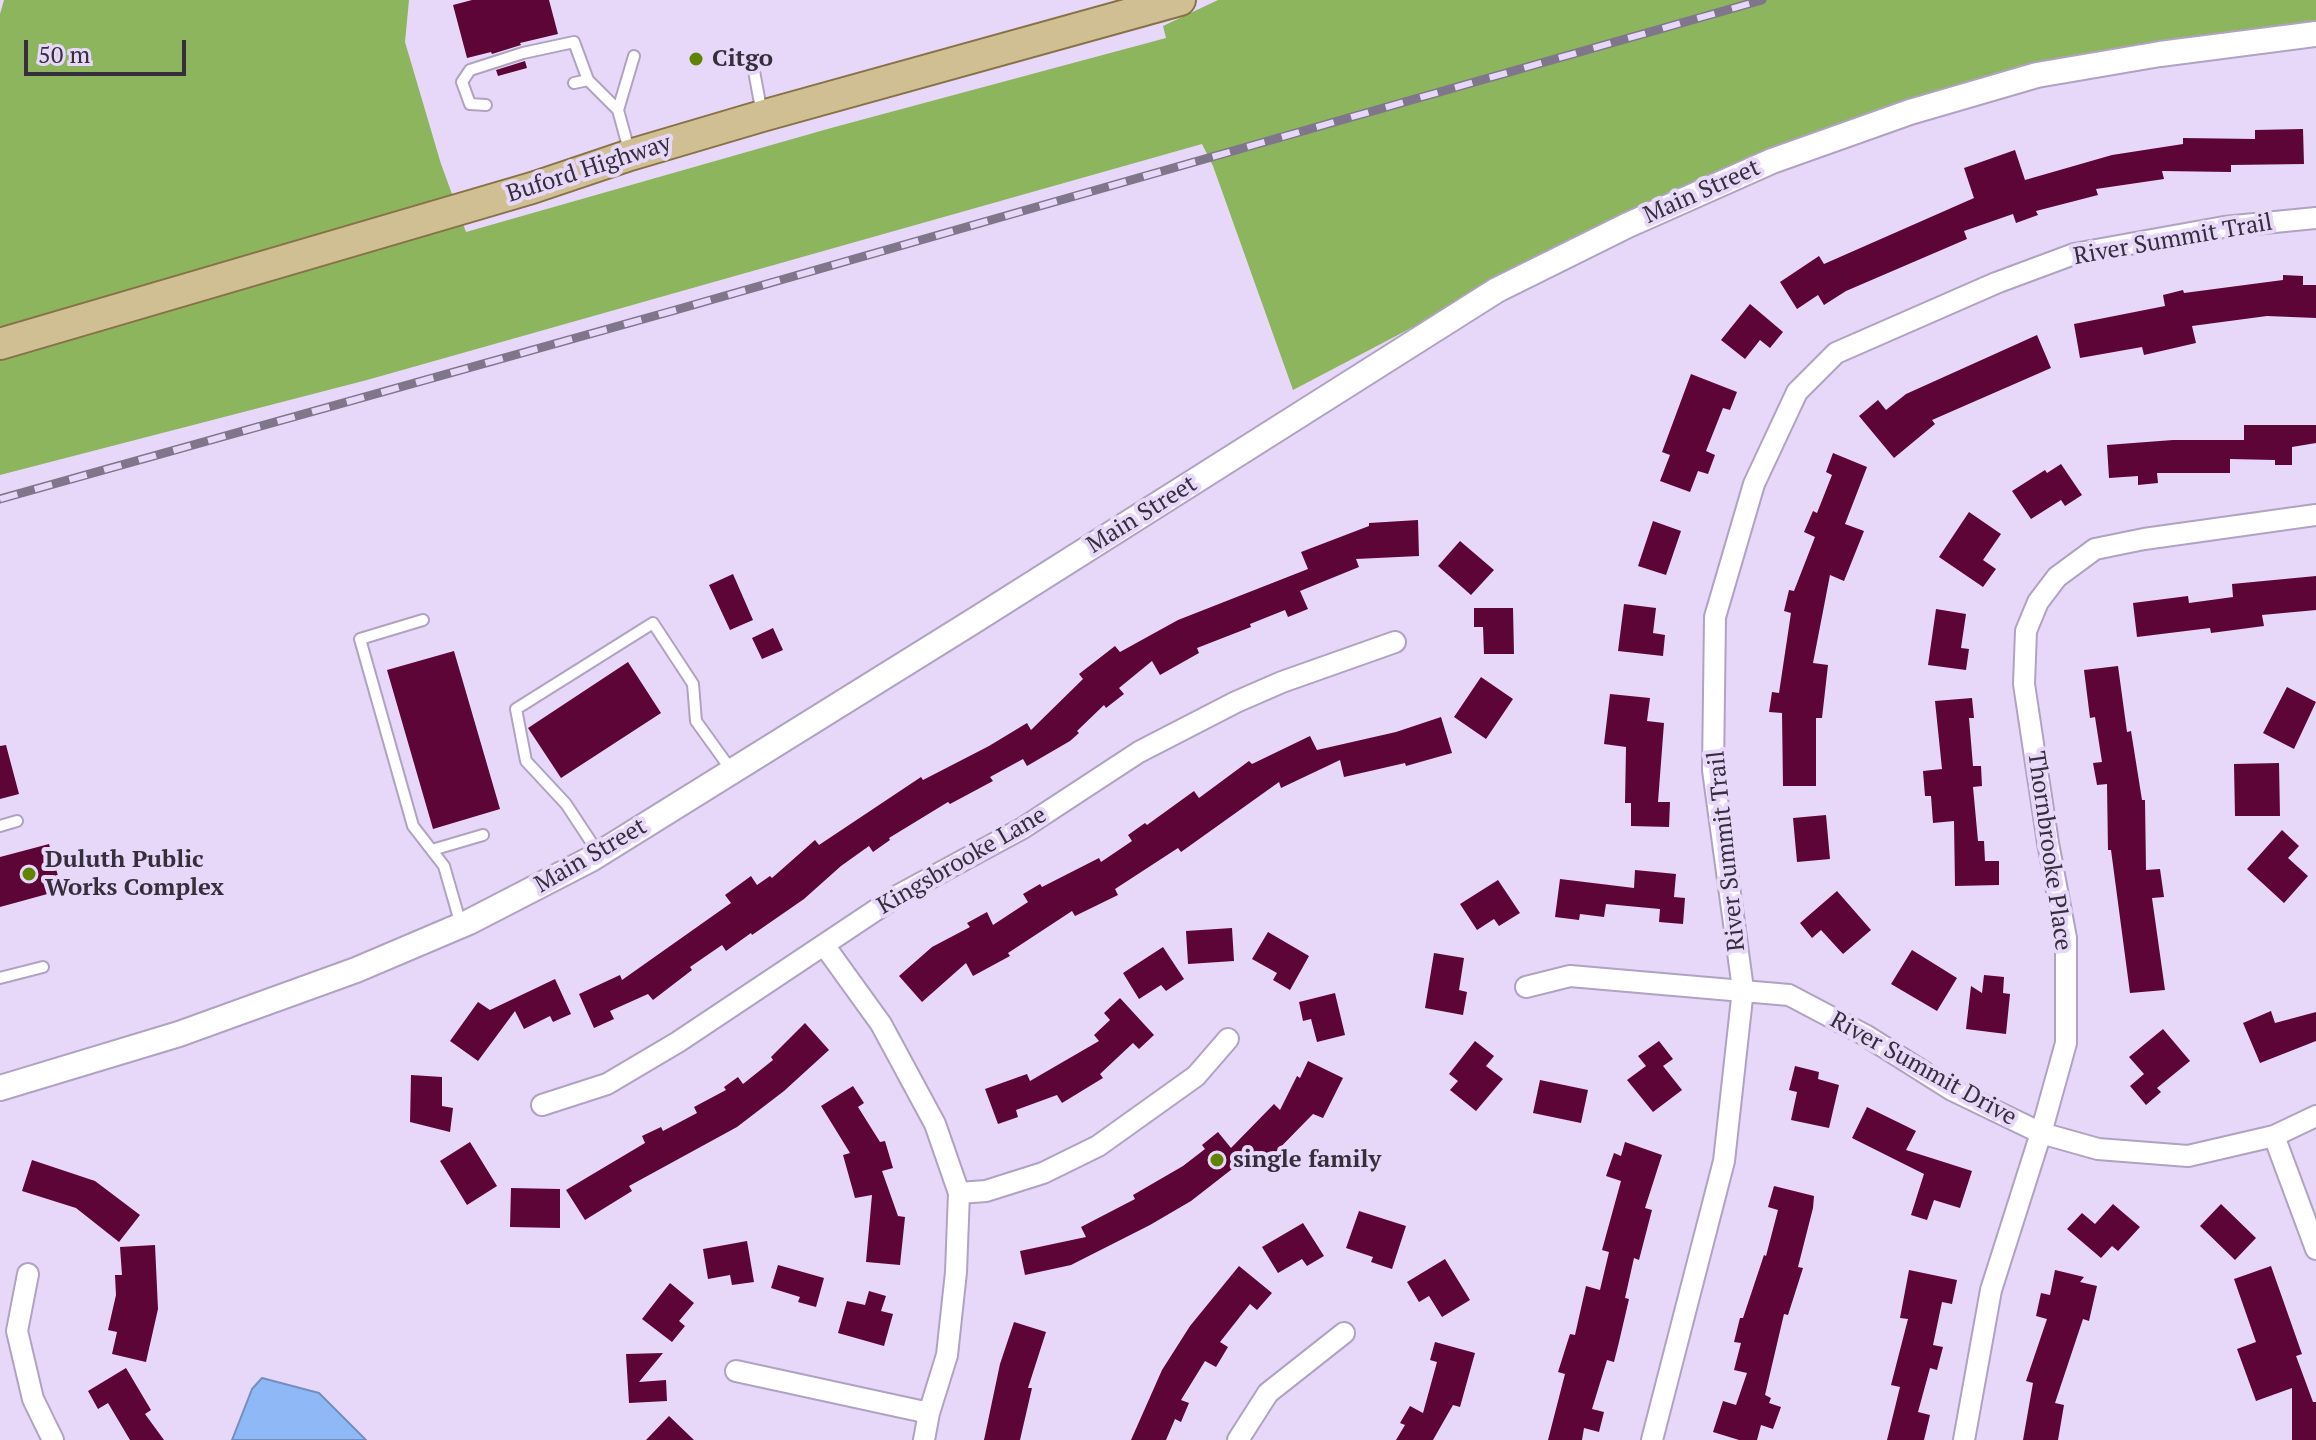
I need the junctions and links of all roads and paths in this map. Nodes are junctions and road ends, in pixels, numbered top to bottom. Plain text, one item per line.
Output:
1 (1180, 0) edge
2 (2316, 34) edge
3 (634, 56) dead end
4 (754, 71) dead end
5 (588, 80) junction
6 (574, 83) dead end
7 (486, 105) dead end
8 (618, 110) junction
9 (762, 116) junction
10 (630, 155) junction
11 (2316, 218) edge
12 (0, 344) edge
13 (2316, 515) edge
14 (423, 620) dead end
15 (1395, 642) dead end
16 (732, 771) junction
17 (17, 821) dead end
18 (0, 826) edge
19 (483, 835) dead end
20 (432, 850) junction
21 (599, 854) junction
22 (461, 925) junction
23 (824, 945) junction
24 (43, 967) dead end
25 (0, 978) edge
26 (1526, 987) dead end
27 (1743, 989) junction
28 (1228, 1039) dead end
29 (0, 1088) edge
30 (542, 1105) dead end
31 (2316, 1116) edge
32 (2041, 1133) junction
33 (2274, 1136) junction
34 (959, 1193) junction
35 (2316, 1249) edge
36 (28, 1274) dead end
37 (1344, 1333) dead end
38 (736, 1371) dead end
39 (929, 1413) junction
40 (53, 1440) edge
41 (924, 1440) edge
42 (1238, 1440) edge
43 (1652, 1440) edge
44 (1964, 1440) edge

1 - 9 main road, Buford Highway
2 - 16 street, Main Street
3 - 8 lane
4 - 9 lane
5 - 6 lane
5 - 7 lane
5 - 8 lane
8 - 10 lane
9 - 10 main road, Buford Highway
10 - 12 main road, Buford Highway
11 - 27 street, River Summit Trail
13 - 32 street, Thornbrooke Place
14 - 20 lane
15 - 23 street, Kingsbrooke Lane
16 - 21 street, Main Street
16 - 21 lane
17 - 18 lane
19 - 20 lane
20 - 22 lane
21 - 22 street, Main Street
22 - 29 street, Main Street
23 - 30 street, Kingsbrooke Lane
23 - 34 street
24 - 25 lane
26 - 27 street, River Summit Drive
27 - 32 street, River Summit Drive
27 - 43 street, River Summit Trail
28 - 34 street
31 - 33 street, River Summit Drive
32 - 33 street, River Summit Drive
32 - 44 street, Thornbrooke Place
33 - 35 street
34 - 39 street
36 - 40 street
37 - 42 street
38 - 39 street
39 - 41 street

